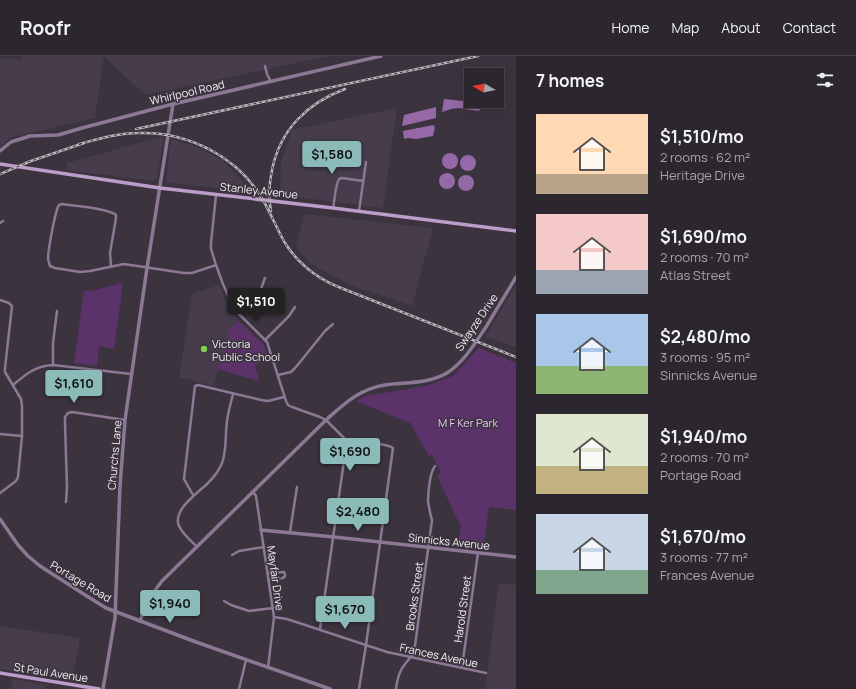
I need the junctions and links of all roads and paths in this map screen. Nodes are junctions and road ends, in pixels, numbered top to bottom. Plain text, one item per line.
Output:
1 (381, 56) edge
2 (265, 66) dead end
3 (271, 82) junction
4 (173, 104) junction
5 (0, 151) edge
6 (366, 162) dead end
7 (0, 164) edge
8 (363, 181) junction
9 (160, 188) junction
10 (216, 195) junction
11 (333, 208) junction
12 (359, 211) junction
13 (516, 231) edge
14 (216, 265) junction
15 (111, 266) junction
16 (147, 268) junction
17 (516, 277) edge
18 (265, 278) dead end
19 (0, 300) edge
20 (295, 307) dead end
21 (58, 311) dead end
22 (238, 313) junction
23 (333, 324) dead end
24 (265, 340) junction
25 (53, 365) junction
26 (131, 374) junction
27 (278, 375) junction
28 (13, 385) junction
29 (233, 394) junction
30 (284, 397) junction
31 (125, 420) junction
32 (326, 420) junction
33 (0, 434) edge
34 (22, 436) junction
35 (347, 440) junction
36 (435, 466) dead end
37 (297, 487) dead end
38 (253, 492) junction
39 (0, 493) edge
40 (194, 495) junction
41 (66, 502) dead end
42 (1, 522) edge
43 (261, 530) junction
44 (290, 532) junction
45 (334, 537) junction
46 (380, 542) junction
47 (197, 547) junction
48 (264, 547) junction
49 (428, 547) junction
50 (478, 553) junction
51 (232, 555) dead end
52 (516, 558) edge
53 (268, 573) junction
54 (268, 580) junction
55 (224, 601) dead end
56 (272, 608) junction
57 (115, 612) junction
58 (274, 618) junction
59 (140, 621) junction
60 (320, 629) junction
61 (366, 645) junction
62 (411, 658) junction
63 (246, 660) junction
64 (462, 667) junction
65 (268, 668) junction
66 (0, 673) edge
67 (486, 673) dead end
68 (91, 688) edge
69 (99, 689) edge
70 (103, 689) edge
71 (240, 689) edge
72 (329, 689) edge
73 (359, 689) edge
74 (396, 689) edge

1 - 3 street, Whirlpool Road
2 - 3 street
3 - 4 street, Whirlpool Road
4 - 5 street, Whirlpool Road
4 - 9 street, Churchs Lane
6 - 8 street
7 - 9 main road, Stanley Avenue
8 - 11 street
8 - 12 street
9 - 10 main road, Stanley Avenue
9 - 16 street, Churchs Lane
10 - 11 main road, Stanley Avenue
10 - 14 street
11 - 12 main road, Stanley Avenue
12 - 13 main road, Stanley Avenue
14 - 16 street
14 - 22 street
15 - 15 street
15 - 16 street
16 - 26 street, Churchs Lane
17 - 32 street, Swayze Drive
18 - 22 street
19 - 28 street
20 - 24 street
21 - 25 street
22 - 24 street
23 - 27 street
24 - 27 street
25 - 26 street
25 - 28 street
26 - 31 street, Churchs Lane
27 - 30 street
28 - 34 street
29 - 30 street
29 - 40 street
29 - 40 street
30 - 32 street
31 - 41 street
31 - 57 street, Churchs Lane
32 - 35 street
32 - 38 street, Swayze Drive
33 - 34 street
34 - 39 street
35 - 45 street
35 - 46 street
36 - 49 street, Brooks Street
37 - 44 street
38 - 43 street, Mayfair Drive
38 - 47 street, Swayze Drive
40 - 47 street
42 - 57 street, Portage Road
43 - 44 street, Sinnicks Avenue
43 - 48 street, Mayfair Drive
44 - 45 street, Sinnicks Avenue
45 - 46 street, Sinnicks Avenue
45 - 60 street
46 - 49 street, Sinnicks Avenue
46 - 61 street
47 - 59 street, Swayze Drive
48 - 51 street
48 - 53 street, Mayfair Drive
49 - 50 street, Sinnicks Avenue
49 - 62 street, Brooks Street
50 - 52 street, Sinnicks Avenue
50 - 64 street, Harold Street
53 - 54 street, Mayfair Drive
53 - 54 street
54 - 56 street, Mayfair Drive
55 - 56 street
56 - 58 street, Mayfair Drive
57 - 59 street, Portage Road
57 - 70 street, Churchs Lane
58 - 60 street, Frances Avenue
58 - 65 street, Mayfair Drive
59 - 63 street, Portage Road
60 - 61 street, Frances Avenue
61 - 62 street, Frances Avenue
61 - 73 street
62 - 64 street, Frances Avenue
62 - 74 street, Brooks Street
63 - 65 street, Portage Road
63 - 71 street
64 - 67 street, Frances Avenue
65 - 72 street, Portage Road
66 - 68 main road, St Paul Avenue
68 - 69 main road, St Paul Avenue

